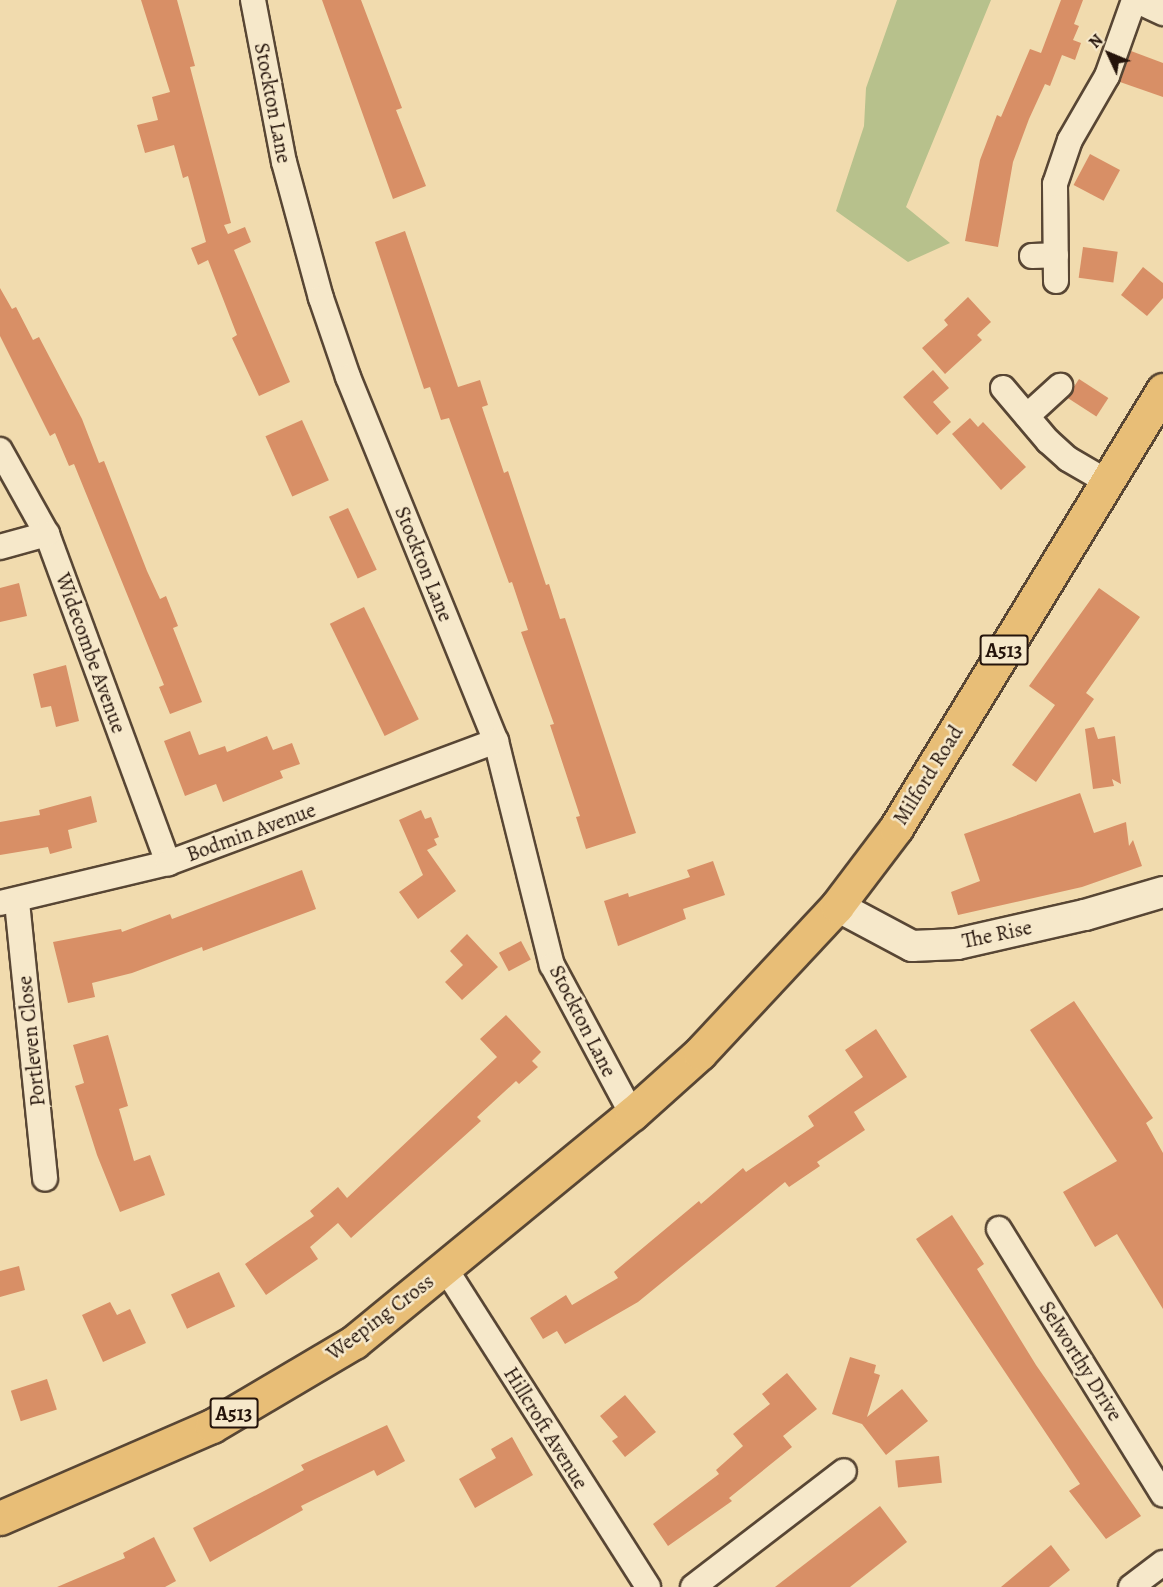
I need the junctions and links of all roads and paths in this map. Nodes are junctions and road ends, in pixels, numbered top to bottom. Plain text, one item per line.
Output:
1 (253, 0) edge
2 (1135, 0) edge
3 (1163, 12) edge
4 (1056, 281) dead end
5 (1060, 386) dead end
6 (1003, 388) dead end
7 (1163, 390) edge
8 (1027, 416) junction
9 (0, 450) edge
10 (1106, 481) junction
11 (47, 534) junction
12 (0, 547) edge
13 (496, 741) junction
14 (168, 863) junction
15 (1163, 892) edge
16 (9, 903) edge
17 (837, 906) junction
18 (632, 1114) junction
19 (45, 1179) dead end
20 (999, 1229) dead end
21 (445, 1268) junction
22 (844, 1471) dead end
23 (1163, 1495) edge
24 (0, 1518) edge
25 (1163, 1563) edge
26 (648, 1587) edge
27 (693, 1587) edge
28 (1131, 1587) edge

1 - 13 street, Stockton Lane
2 - 3 street
2 - 4 street
5 - 8 street
6 - 8 street
7 - 10 highway, Milford Road / A513
8 - 10 street
9 - 11 street, Widecombe Avenue
10 - 17 highway, Milford Road / A513
11 - 12 street
11 - 14 street, Widecombe Avenue
13 - 14 street, Bodmin Avenue
13 - 18 street, Stockton Lane
14 - 16 street, Bodmin Avenue
15 - 17 street, The Rise
16 - 19 street, Portleven Close
17 - 18 highway, Milford Road / A513
18 - 21 highway, Weeping Cross / A513
20 - 23 street, Selworthy Drive
21 - 24 highway, Weeping Cross / A513
21 - 26 street, Hillcroft Avenue
22 - 27 street
25 - 28 street

